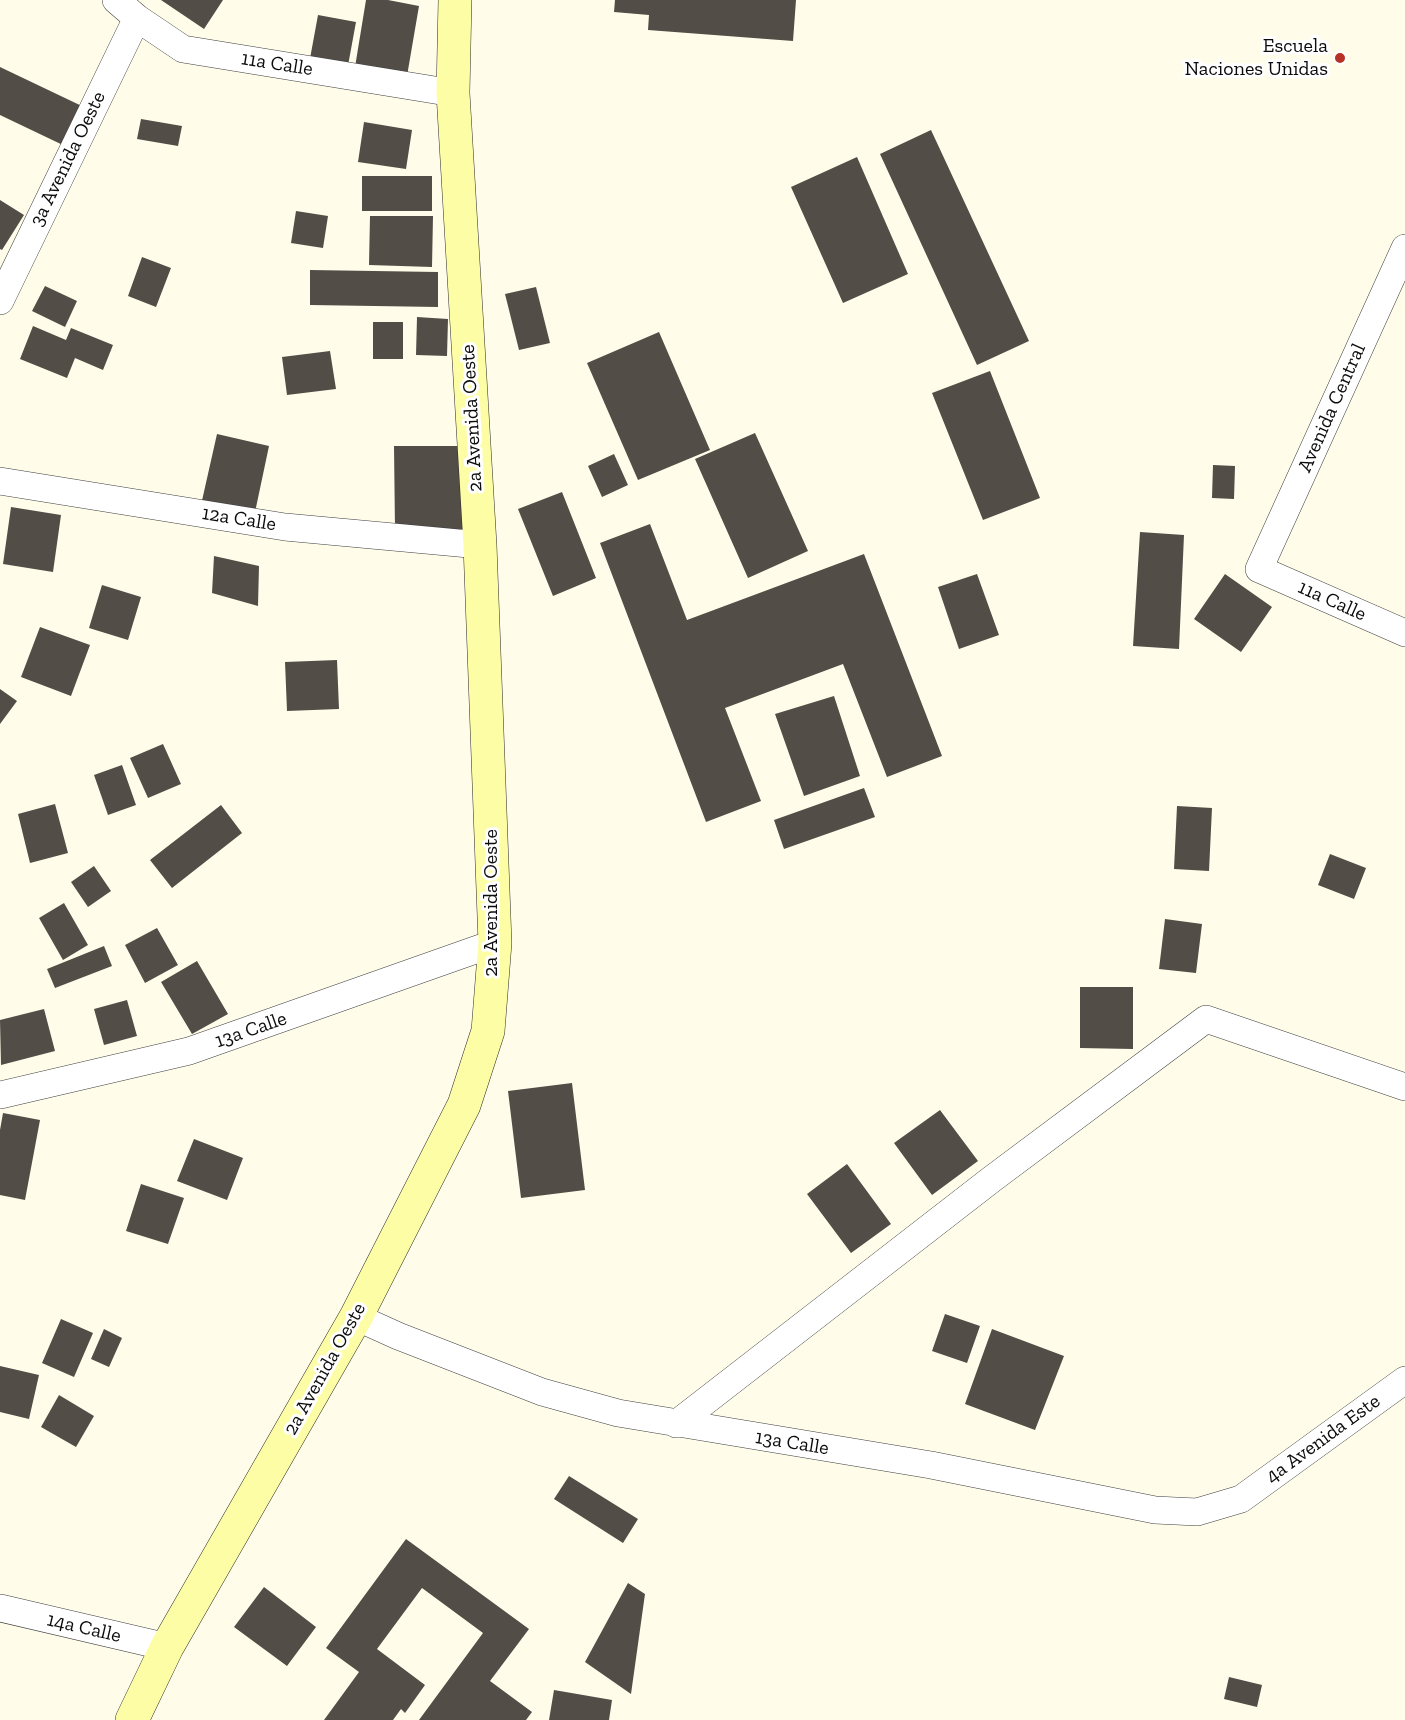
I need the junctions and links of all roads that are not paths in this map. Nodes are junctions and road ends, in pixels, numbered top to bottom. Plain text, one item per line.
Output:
1 (116, 0) edge
2 (455, 0) edge
3 (137, 18) junction
4 (453, 93) junction
5 (1405, 248) edge
6 (0, 301) edge
7 (0, 481) edge
8 (480, 545) junction
9 (1259, 568) joint
10 (1405, 633) edge
11 (495, 944) junction
12 (1405, 1087) edge
13 (0, 1095) edge
14 (356, 1317) junction
15 (1405, 1380) edge
16 (676, 1424) junction
17 (1241, 1499) joint
18 (0, 1608) edge
19 (167, 1647) junction
20 (132, 1720) edge

1 - 3 street, 11a Calle
2 - 4 street, 2a Avenida Oeste
3 - 4 street, 11a Calle
3 - 6 street, 3a Avenida Oeste
4 - 8 street, 2a Avenida Oeste
5 - 9 street, Avenida Central
7 - 8 street, 12a Calle
8 - 11 street, 2a Avenida Oeste
9 - 10 street, 11a Calle
11 - 13 street, 13a Calle
11 - 14 street, 2a Avenida Oeste
12 - 16 street
14 - 16 street, 13a Calle
14 - 19 street, 2a Avenida Oeste
15 - 17 street, 4a Avenida Este
16 - 17 street, 13a Calle
18 - 19 street, 14a Calle
19 - 20 street, 2a Avenida Oeste

